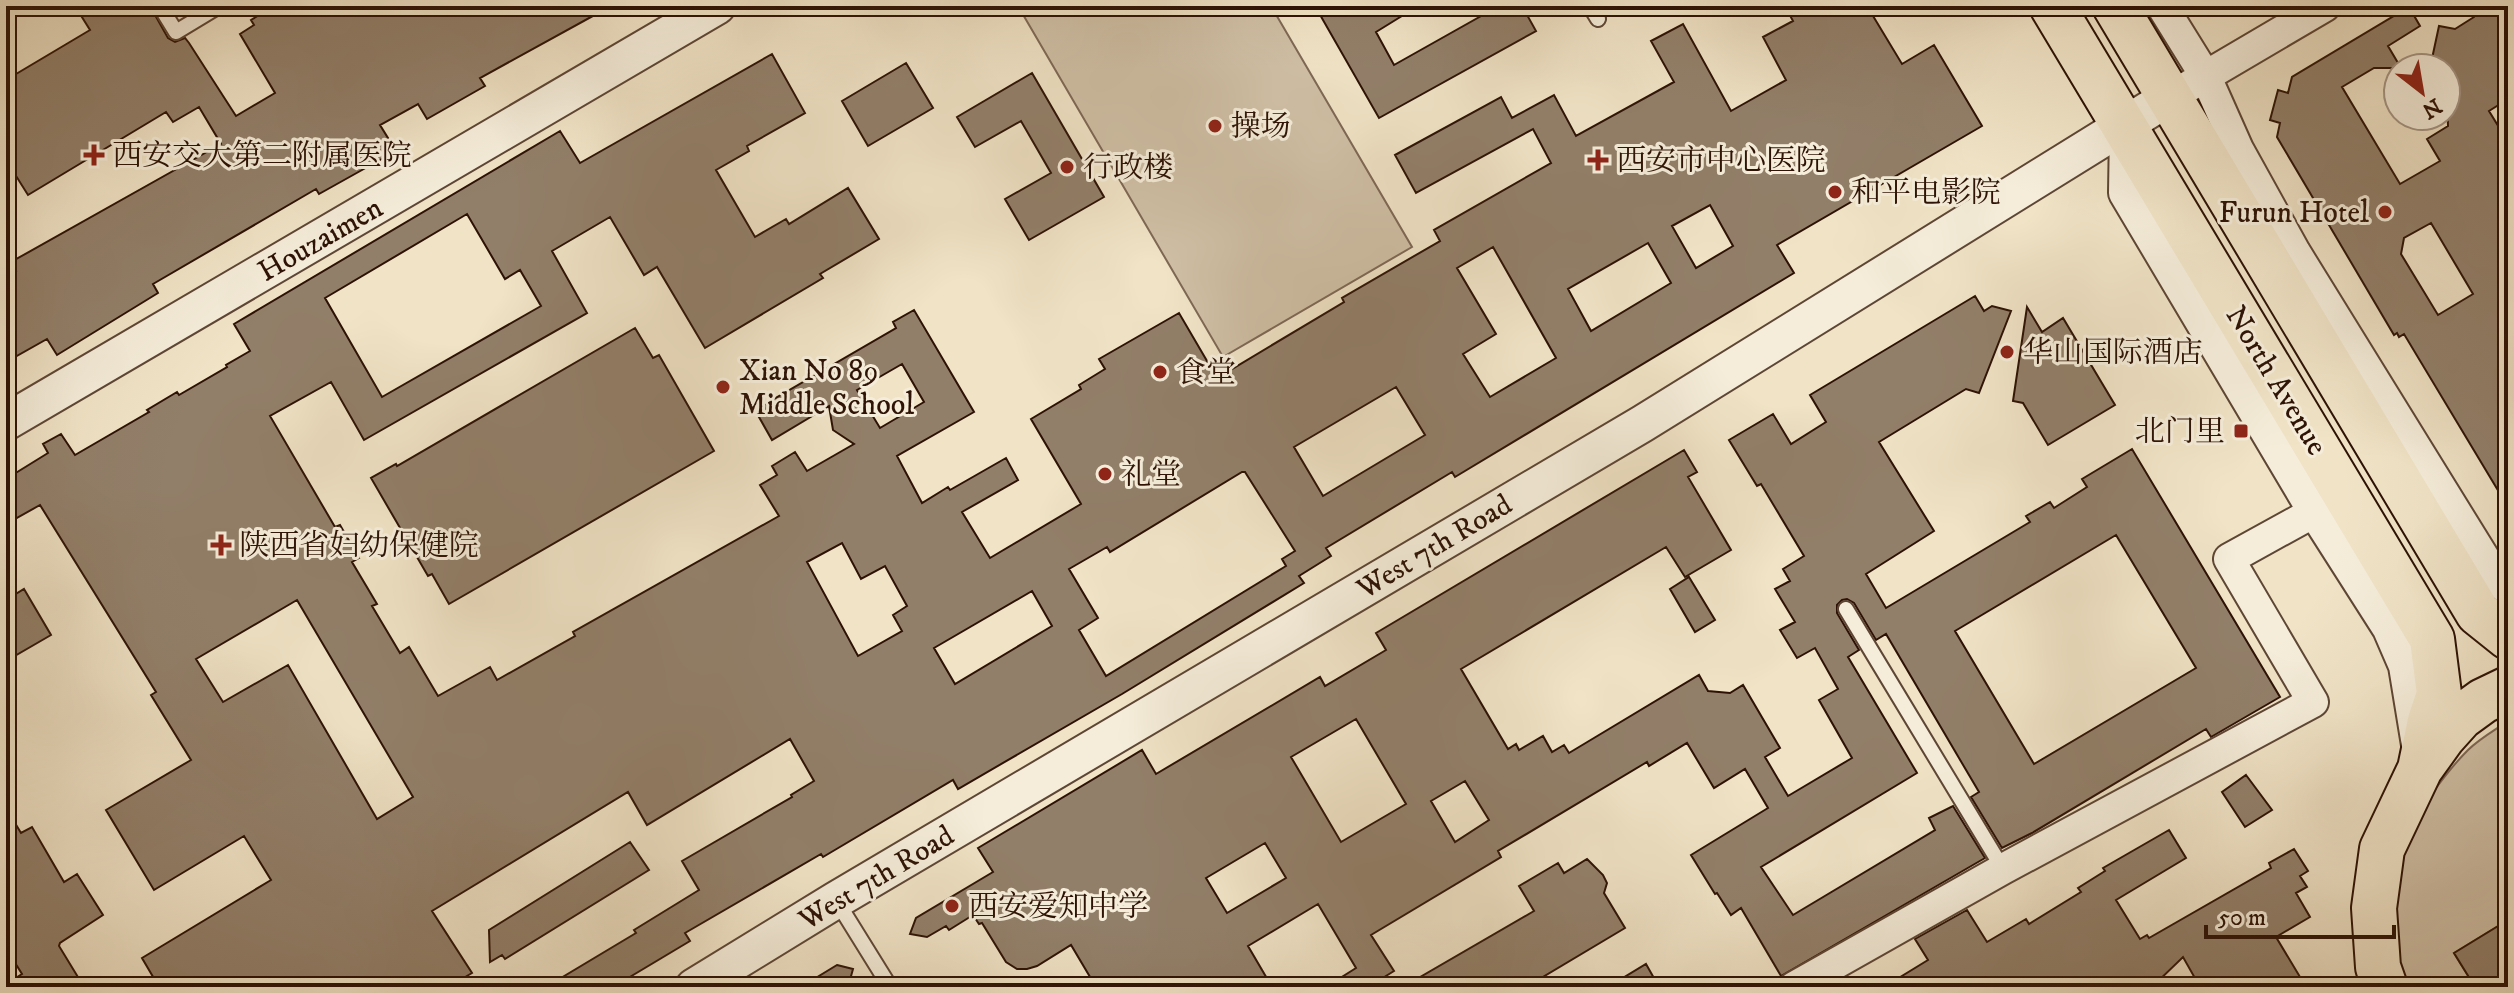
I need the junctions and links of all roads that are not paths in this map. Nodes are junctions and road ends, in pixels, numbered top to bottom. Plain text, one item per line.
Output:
1 (160, 6) edge
2 (219, 6) edge
3 (717, 6) edge
4 (2052, 6) edge
5 (2115, 6) edge
6 (2162, 6) edge
7 (2325, 6) edge
8 (2206, 77) junction
9 (2168, 98) junction
10 (2125, 125) junction
11 (6, 422) edge
12 (2330, 504) junction
13 (2508, 590) edge
14 (1846, 609) dead end
15 (2508, 637) edge
16 (2508, 689) edge
17 (2420, 769) junction
18 (2003, 869) junction
19 (836, 900) junction
20 (694, 987) edge
21 (890, 987) edge
22 (1794, 987) edge
23 (2385, 987) edge

1 - 2 lane
3 - 11 street, Houzaimen
4 - 10 main road, North Avenue
5 - 9 main road, North Avenue
6 - 8 street
7 - 8 street
8 - 9 street
8 - 13 street
9 - 10 street, West 7th Road
9 - 15 main road, North Avenue
10 - 12 main road, North Avenue
10 - 19 street, West 7th Road
12 - 17 main road, North Avenue
12 - 18 street
14 - 18 lane
16 - 17 main road, North Avenue
17 - 23 main road, North Avenue
18 - 22 street
19 - 20 street, West 7th Road
19 - 21 lane

